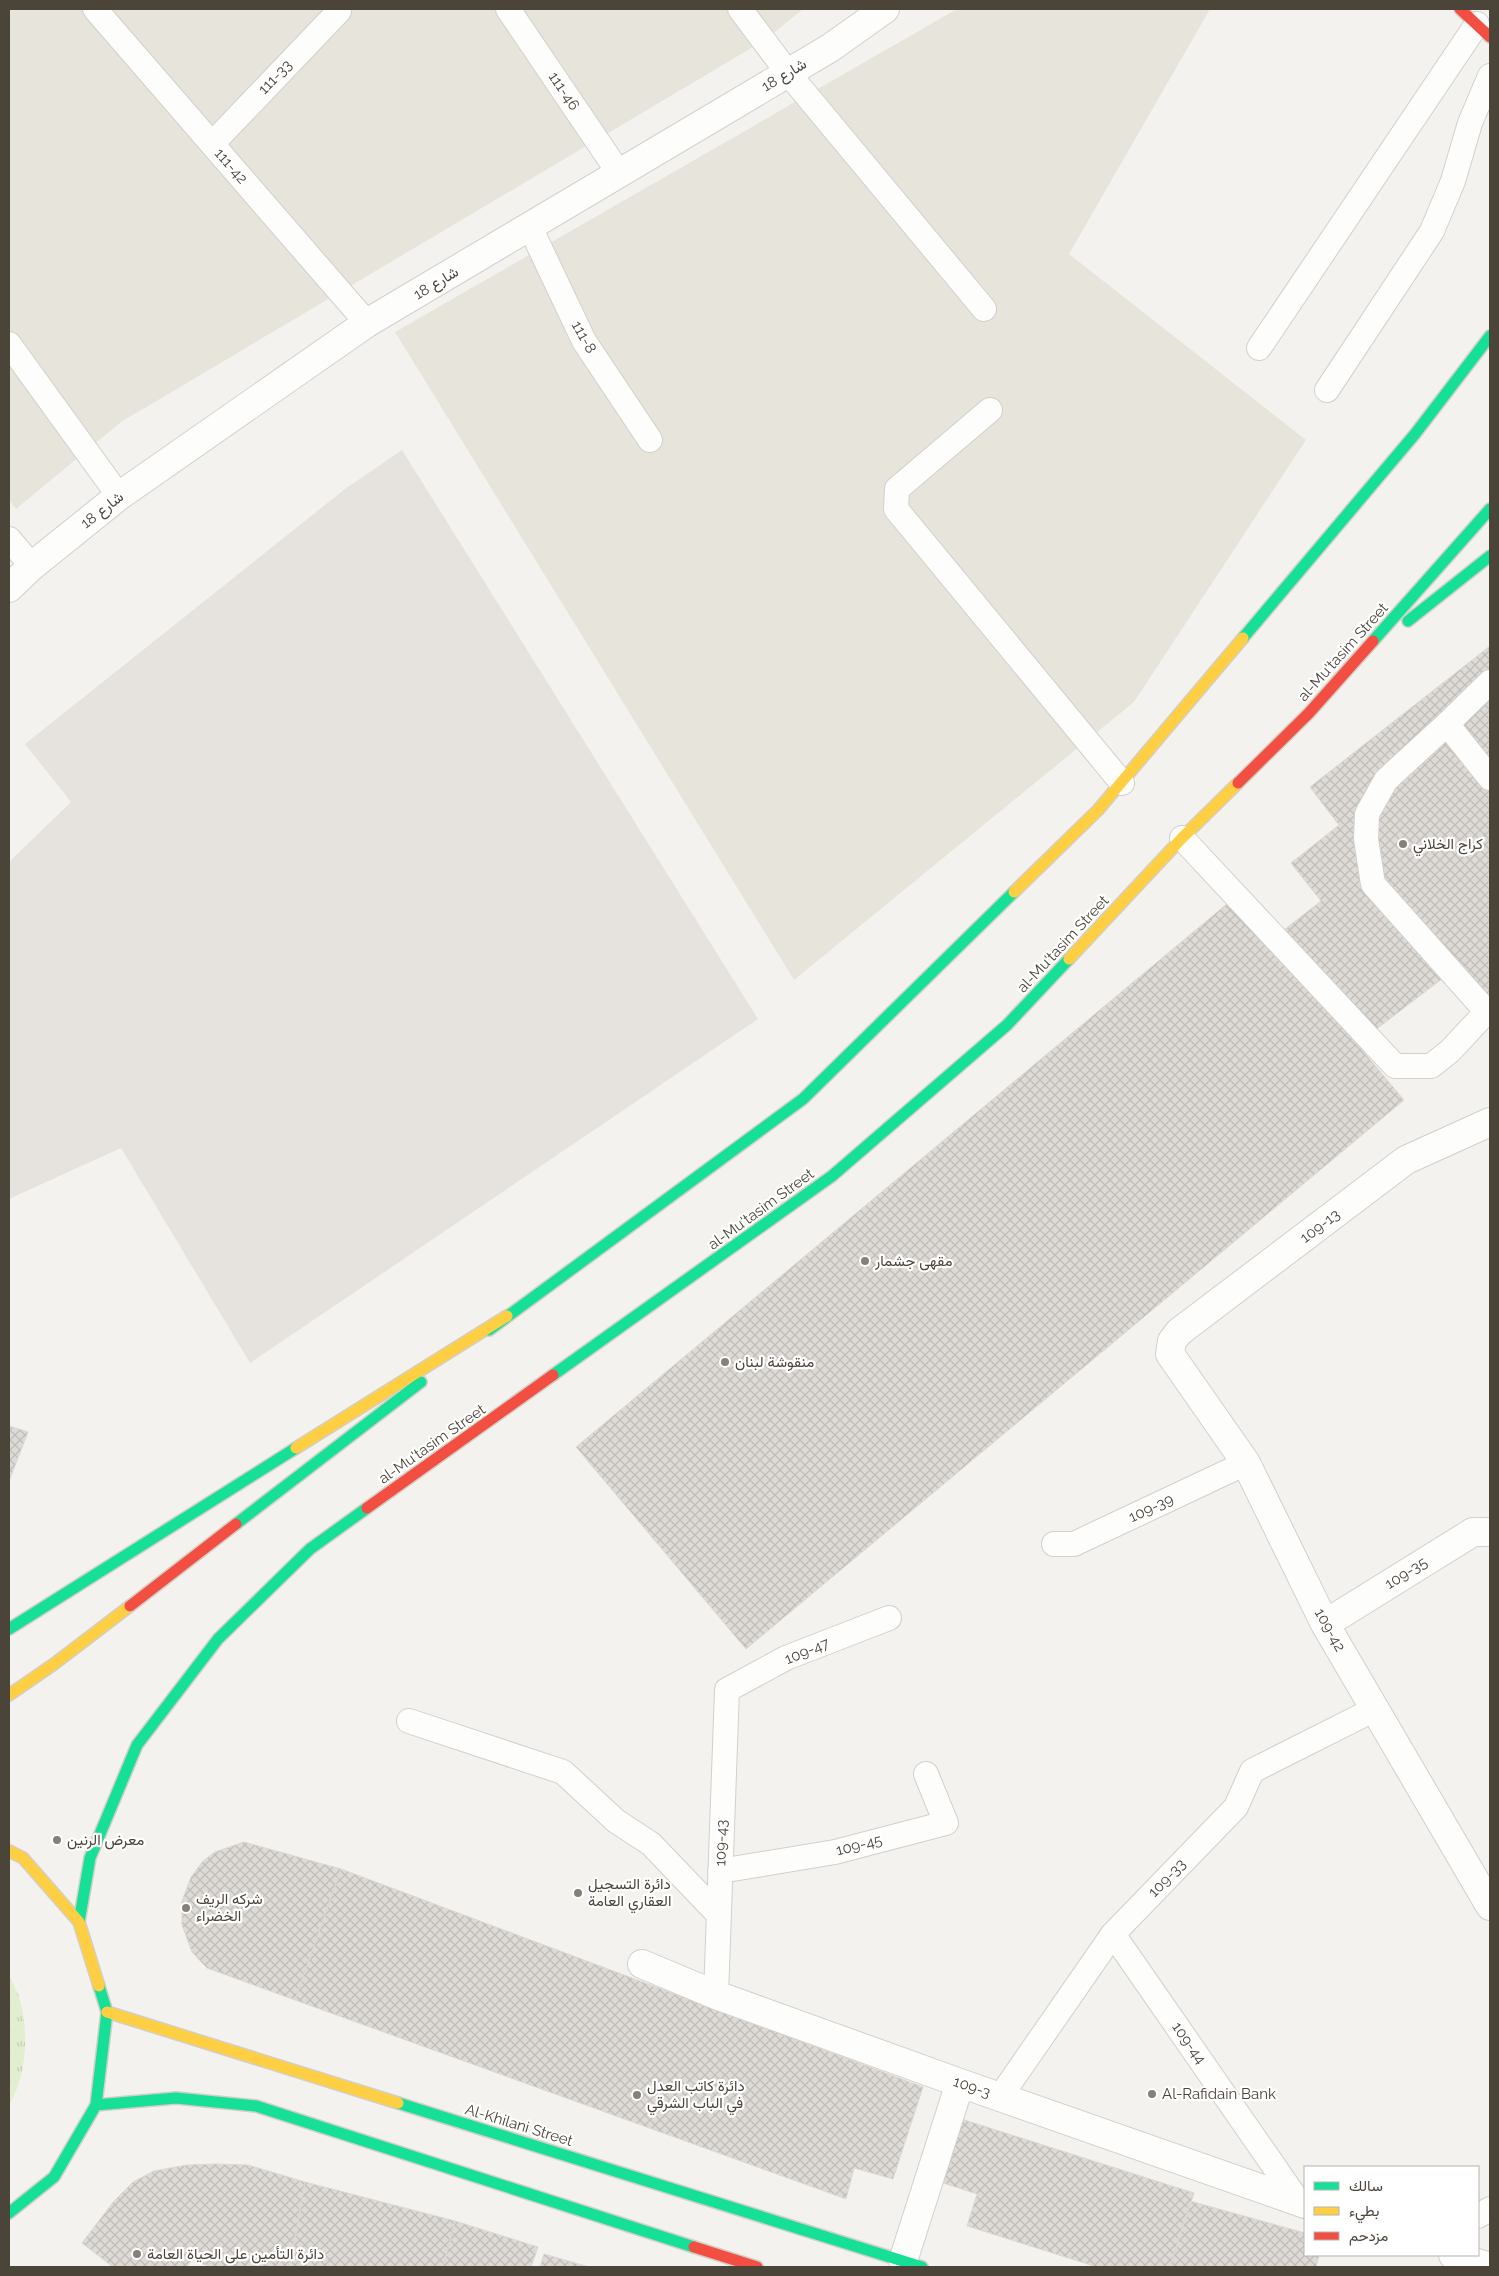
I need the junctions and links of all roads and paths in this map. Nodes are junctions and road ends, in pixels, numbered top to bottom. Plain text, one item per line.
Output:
1 (95, 9) edge
2 (508, 9) edge
3 (740, 9) edge
4 (885, 9) edge
5 (339, 11) dead end
6 (1476, 23) edge
7 (788, 73) junction
8 (1490, 76) edge
9 (212, 144) junction
10 (620, 173) junction
11 (530, 227) junction
12 (984, 309) dead end
13 (367, 323) junction
14 (1490, 336) edge
15 (9, 344) edge
16 (1259, 348) dead end
17 (1327, 390) dead end
18 (990, 410) dead end
19 (650, 440) dead end
20 (119, 496) junction
21 (1490, 510) edge
22 (9, 539) edge
23 (1490, 556) edge
24 (32, 566) junction
25 (9, 588) edge
26 (1350, 668) junction
27 (1490, 682) edge
28 (1447, 724) junction
29 (1490, 778) edge
30 (1122, 783) junction
31 (1182, 838) junction
32 (1489, 1010) edge
33 (1490, 1122) edge
34 (507, 1316) junction
35 (1170, 1354) joint
36 (1246, 1463) junction
37 (1490, 1532) edge
38 (1054, 1544) dead end
39 (889, 1618) dead end
40 (1325, 1624) junction
41 (9, 1629) edge
42 (727, 1690) joint
43 (9, 1695) edge
44 (1374, 1709) junction
45 (409, 1721) dead end
46 (926, 1774) dead end
47 (9, 1851) edge
48 (720, 1871) junction
49 (1490, 1906) edge
50 (719, 1915) junction
51 (79, 1922) junction
52 (1113, 1934) junction
53 (642, 1964) dead end
54 (716, 1995) junction
55 (107, 2012) junction
56 (960, 2083) junction
57 (1000, 2097) junction
58 (96, 2105) junction
59 (1302, 2203) edge
60 (1490, 2209) edge
61 (9, 2212) edge
62 (1479, 2215) edge
63 (1456, 2256) edge
64 (912, 2264) edge
65 (757, 2267) edge
66 (1490, 2267) edge

1 - 9 lane, 111-42
2 - 10 lane, 111-46
3 - 7 lane
4 - 7 street, شارع 18
5 - 9 lane, 111-33
6 - 16 lane
7 - 10 street, شارع 18
7 - 12 lane
8 - 17 lane
9 - 13 lane, 111-42
10 - 11 street, شارع 18
11 - 13 street, شارع 18
11 - 19 lane, 111-8
13 - 20 street, شارع 18
14 - 30 main road
15 - 20 lane
18 - 30 lane
20 - 24 street, شارع 18
21 - 26 main road, al-Mu'tasim Street
22 - 24 lane
23 - 26 main road
24 - 25 street, شارع 18
26 - 31 main road, al-Mu'tasim Street
27 - 28 lane
28 - 29 lane
28 - 32 lane
30 - 34 main road
31 - 32 lane
31 - 51 main road, al-Mu'tasim Street
33 - 35 street, 109-13
34 - 41 main road
34 - 43 main road
35 - 36 street, 109-42
36 - 38 lane, 109-39
36 - 40 street, 109-42
37 - 40 street, 109-35
39 - 42 lane, 109-47
40 - 44 street, 109-42
42 - 48 lane, 109-43
44 - 49 street, 109-42
44 - 52 lane, 109-33
45 - 50 lane
46 - 48 lane, 109-45
47 - 51 main road
48 - 50 lane, 109-43
50 - 54 lane, 109-43
51 - 55 main road
52 - 57 lane, 109-33
52 - 59 lane, 109-44
53 - 54 street, 109-3
54 - 56 street, 109-3
55 - 58 main road
55 - 64 main road, Al-Khilani Street
56 - 57 street, 109-3
56 - 64 street
57 - 59 street, 109-3
58 - 61 main road
58 - 65 main road
60 - 62 lane
63 - 66 street

